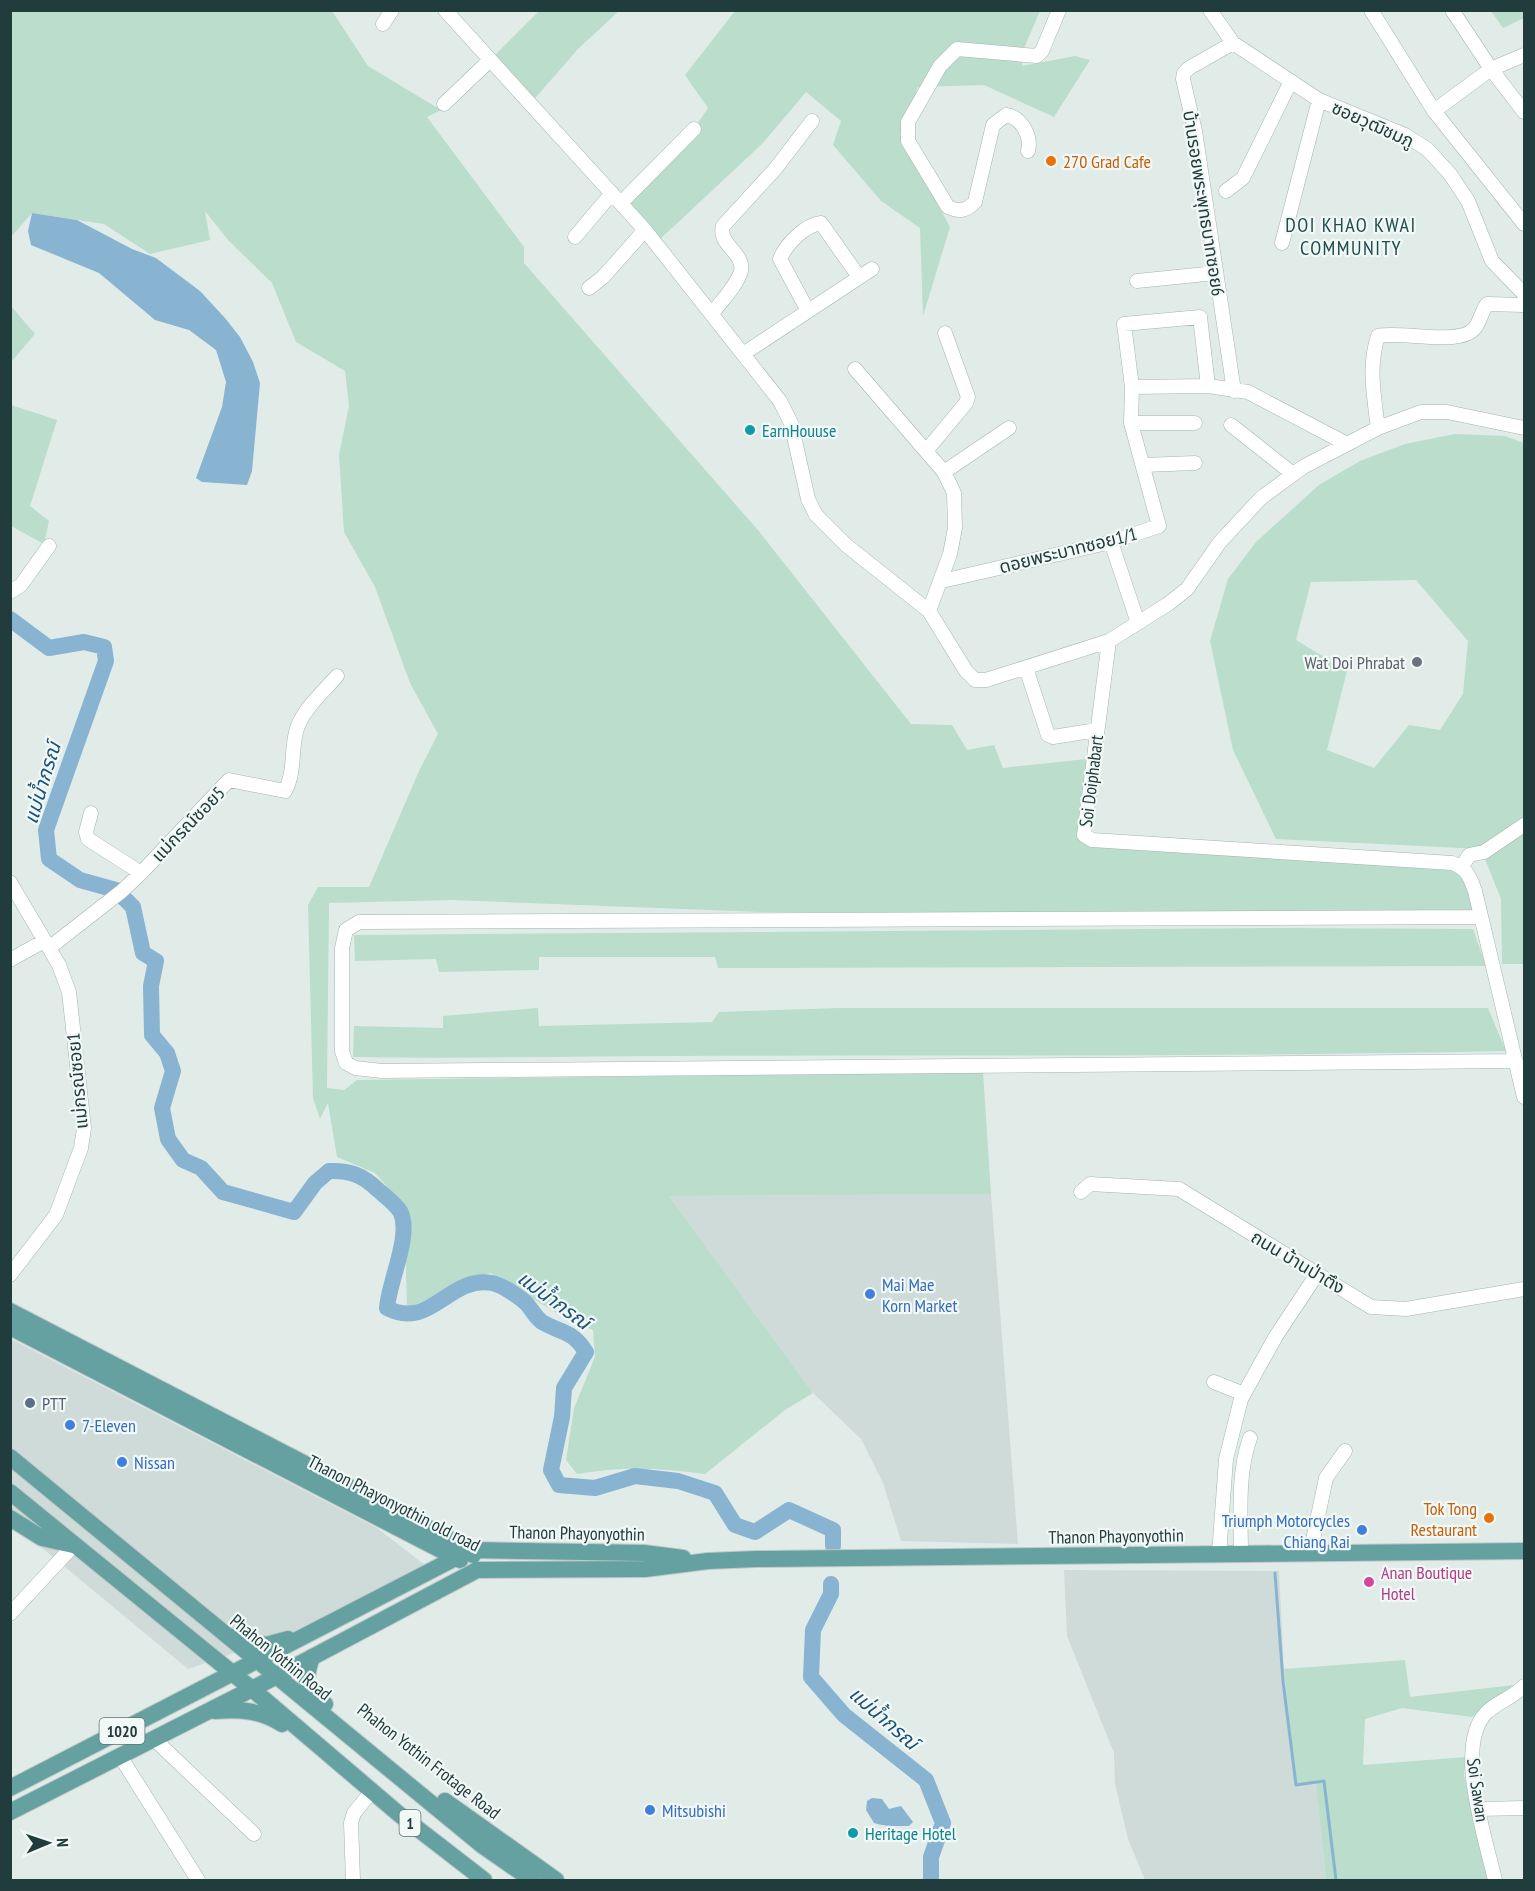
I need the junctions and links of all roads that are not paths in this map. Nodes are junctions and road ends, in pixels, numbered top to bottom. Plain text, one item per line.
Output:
1 (392, 10) edge
2 (445, 10) edge
3 (1059, 10) edge
4 (1210, 10) edge
5 (1371, 10) edge
6 (1452, 10) edge
7 (383, 24) dead end
8 (1233, 43) junction
9 (1524, 55) edge
10 (490, 60) junction
11 (1491, 69) junction
12 (1291, 81) junction
13 (1320, 100) junction
14 (444, 104) dead end
15 (1434, 111) junction
16 (1524, 112) edge
17 (812, 121) dead end
18 (694, 129) dead end
19 (1028, 151) dead end
20 (1226, 191) dead end
21 (617, 198) junction
22 (1524, 224) edge
23 (645, 230) junction
24 (574, 237) dead end
25 (1282, 243) dead end
26 (1216, 273) junction
27 (1137, 280) dead end
28 (589, 288) dead end
29 (1524, 294) edge
30 (1524, 305) edge
31 (808, 311) junction
32 (712, 314) junction
33 (945, 333) dead end
34 (743, 354) junction
35 (855, 369) dead end
36 (1208, 386) junction
37 (1132, 387) junction
38 (1234, 391) junction
39 (1131, 423) junction
40 (1195, 423) dead end
41 (1231, 425) dead end
42 (1009, 428) dead end
43 (1378, 428) junction
44 (1524, 428) edge
45 (1347, 444) junction
46 (926, 451) junction
47 (1195, 463) dead end
48 (1143, 465) junction
49 (944, 472) junction
50 (1293, 474) junction
51 (1111, 542) junction
52 (49, 546) dead end
53 (942, 581) junction
54 (10, 592) edge
55 (929, 611) junction
56 (1138, 623) junction
57 (1109, 641) junction
58 (1026, 668) junction
59 (337, 676) dead end
60 (1097, 730) junction
61 (91, 813) dead end
62 (1524, 825) edge
63 (1462, 867) junction
64 (141, 873) junction
65 (10, 882) edge
66 (1481, 917) junction
67 (47, 944) junction
68 (10, 960) edge
69 (1516, 1061) junction
70 (1524, 1097) edge
71 (1081, 1192) dead end
72 (1317, 1274) junction
73 (10, 1275) edge
74 (1524, 1288) edge
75 (10, 1311) edge
76 (10, 1327) edge
77 (1214, 1382) dead end
78 (1242, 1397) junction
79 (1250, 1438) dead end
80 (1345, 1451) dead end
81 (10, 1457) edge
82 (10, 1492) edge
83 (10, 1518) edge
84 (427, 1543) junction
85 (74, 1545) junction
86 (471, 1550) junction
87 (1524, 1551) edge
88 (1310, 1554) junction
89 (1219, 1555) junction
90 (1241, 1555) junction
91 (454, 1557) junction
92 (708, 1561) junction
93 (477, 1569) junction
94 (428, 1575) junction
95 (10, 1614) edge
96 (315, 1633) junction
97 (225, 1636) junction
98 (190, 1640) junction
99 (312, 1657) junction
100 (257, 1662) junction
101 (233, 1674) junction
102 (274, 1676) junction
103 (1524, 1686) edge
104 (252, 1689) junction
105 (182, 1700) junction
106 (204, 1712) junction
107 (154, 1739) junction
108 (316, 1744) junction
109 (120, 1756) junction
110 (10, 1788) edge
111 (372, 1791) junction
112 (423, 1797) junction
113 (1524, 1808) edge
114 (1479, 1809) junction
115 (10, 1812) edge
116 (458, 1812) junction
117 (254, 1834) dead end
118 (198, 1881) edge
119 (353, 1881) edge
120 (484, 1881) edge
121 (531, 1881) edge
122 (556, 1881) edge
123 (1495, 1881) edge

1 - 7 street
2 - 10 street
3 - 19 street
4 - 8 street, ซอยวุฒิชมภู
5 - 15 street
6 - 11 street
8 - 12 street, ซอยวุฒิชมภู
8 - 26 street, บ้านรอยพระพุทธบาทซอย6
9 - 11 street
10 - 14 street
10 - 21 street
11 - 15 street
11 - 16 street
12 - 13 street, ซอยวุฒิชมภู
12 - 20 street
13 - 25 street
13 - 29 street, ซอยวุฒิชมภู
15 - 22 street
17 - 32 street
18 - 21 street
21 - 23 street
21 - 24 street
23 - 28 street
23 - 32 street
26 - 27 street
26 - 38 street, บ้านรอยพระพุทธบาทซอย6
30 - 43 street
31 - 31 street
31 - 34 street
32 - 34 street
33 - 46 street
34 - 55 street
35 - 46 street
36 - 37 street
36 - 37 street, ดอยพระบาทซอย1/1
36 - 38 street
37 - 39 street, ดอยพระบาทซอย1/1
38 - 45 street
39 - 40 street
39 - 48 street, ดอยพระบาทซอย1/1
41 - 50 street
42 - 49 street
43 - 44 street
43 - 45 street
45 - 50 street
46 - 49 street
47 - 48 street
48 - 51 street, ดอยพระบาทซอย1/1
49 - 53 street
50 - 56 street
51 - 53 street, ดอยพระบาทซอย1/1
51 - 56 street
52 - 54 street
53 - 55 street
55 - 58 street
56 - 57 street
57 - 58 street
57 - 60 street, Soi Doiphabart
58 - 60 street
59 - 64 street, แม่กรณ์ซอย5
60 - 63 street, Soi Doiphabart
61 - 64 street
62 - 63 street
63 - 66 street
64 - 67 street
65 - 67 street, แม่กรณ์ซอย1
66 - 69 street
66 - 69 street
67 - 68 street
67 - 73 street, แม่กรณ์ซอย1
69 - 70 street
71 - 72 street, ถนน บ้านป่าตึง
72 - 74 street, ถนน บ้านป่าตึง
72 - 78 street
75 - 86 main road, Thanon Phayonyothin old road
76 - 84 main road, Thanon Phayonyothin old road
77 - 78 street
78 - 89 street
79 - 90 street
80 - 88 street
81 - 97 main road, Phahon Yothin Road / 1
82 - 85 main road, 1
83 - 85 main road, 1
84 - 91 main road, Thanon Phayonyothin old road
84 - 94 main road
85 - 95 street
85 - 98 main road, 1
86 - 91 main road, Thanon Phayonyothin
86 - 92 main road, Thanon Phayonyothin
86 - 93 main road, Thanon Phayonyothin old road
87 - 88 main road, Thanon Phayonyothin
88 - 90 main road, Thanon Phayonyothin
89 - 90 main road, Thanon Phayonyothin
89 - 92 main road, Thanon Phayonyothin
91 - 93 main road, Thanon Phayonyothin old road
91 - 94 main road, Thanon Phayonyothin
92 - 93 main road, Thanon Phayonyothin
93 - 99 main road, Thanon Phayonyothin
94 - 96 main road, Thanon Phayonyothin
96 - 97 main road
96 - 100 main road, Thanon Phayonyothin
97 - 100 main road, Phahon Yothin Road / 1
98 - 101 main road, 1
98 - 105 main road
99 - 102 main road, Thanon Phayonyothin
99 - 116 main road, Phahon Yothin Frotage Road / 1
100 - 101 main road, 1020
100 - 102 main road, Phahon Yothin Road / 1
101 - 104 main road, 1
101 - 105 main road, 1020
102 - 104 main road, 1020
102 - 112 main road, Phahon Yothin Road / 1
103 - 114 street, Soi Sawan
104 - 106 main road, 1020
104 - 108 main road, 1
105 - 110 main road, 1020
106 - 107 main road, 1020
106 - 108 main road
107 - 109 main road, 1020
107 - 117 street
108 - 111 main road, 1
109 - 115 main road, 1020
109 - 118 street
111 - 119 street
111 - 120 main road, 1
112 - 116 main road
112 - 121 main road, Phahon Yothin Road / 1
113 - 114 street
114 - 123 street, Soi Sawan
116 - 122 main road, Phahon Yothin Frotage Road / 1

